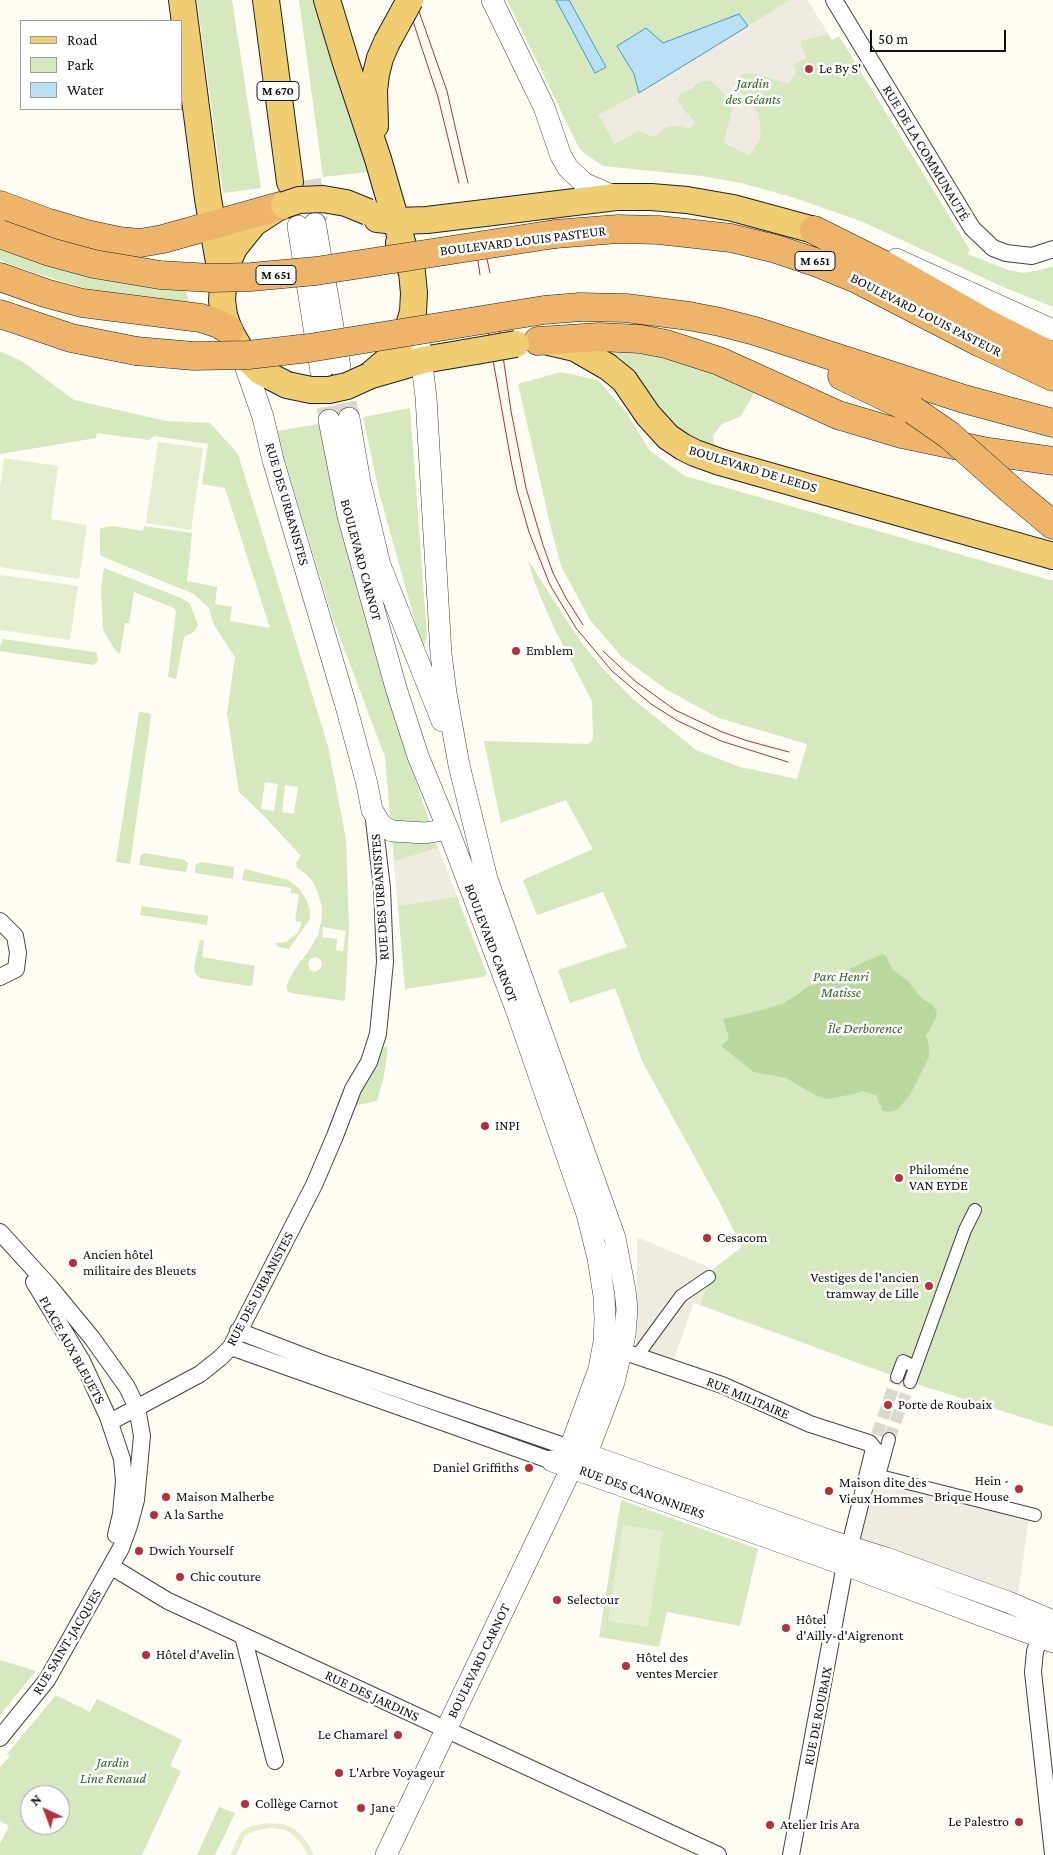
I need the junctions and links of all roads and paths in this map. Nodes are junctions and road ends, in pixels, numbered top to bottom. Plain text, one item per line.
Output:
1 (182, 0) edge
2 (266, 0) edge
3 (284, 0) edge
4 (327, 0) edge
5 (410, 0) edge
6 (492, 0) edge
7 (834, 0) edge
8 (378, 159) junction
9 (616, 197) junction
10 (299, 203) junction
11 (0, 205) edge
12 (381, 217) junction
13 (248, 222) junction
14 (213, 225) junction
15 (814, 230) junction
16 (0, 234) edge
17 (1053, 249) edge
18 (0, 277) edge
19 (223, 285) junction
20 (414, 300) junction
21 (657, 312) junction
22 (0, 314) edge
23 (1053, 330) edge
24 (234, 340) junction
25 (527, 343) junction
26 (1053, 357) edge
27 (423, 360) junction
28 (330, 370) tunnel mouth
29 (369, 376) junction
30 (1053, 377) edge
31 (1053, 423) edge
32 (1053, 461) edge
33 (1053, 525) edge
34 (1053, 556) edge
35 (460, 765) junction
36 (372, 810) junction
37 (444, 822) junction
38 (0, 921) edge
39 (0, 977) edge
40 (975, 1210) dead end
41 (4, 1237) edge
42 (710, 1276) dead end
43 (238, 1331) junction
44 (230, 1346) junction
45 (630, 1353) junction
46 (915, 1367) junction
47 (897, 1377) tunnel mouth
48 (910, 1382) tunnel mouth
49 (138, 1408) junction
50 (110, 1422) junction
51 (879, 1440) joint
52 (570, 1458) junction
53 (874, 1475) junction
54 (1035, 1515) dead end
55 (848, 1556) junction
56 (112, 1567) junction
57 (1048, 1630) edge
58 (243, 1636) junction
59 (446, 1730) junction
60 (0, 1738) edge
61 (276, 1761) dead end
62 (1053, 1854) edge
63 (386, 1855) edge
64 (718, 1855) edge
65 (791, 1855) edge

1 - 14 main road
2 - 10 main road, M 670
3 - 10 main road, M 670
4 - 8 main road
5 - 8 main road, bridge
6 - 9 street
7 - 17 street, RUE DE LA COMMUNAUTÉ
8 - 12 main road
9 - 12 main road
9 - 15 main road
10 - 12 main road, bridge
10 - 13 highway
10 - 28 street, M 670
11 - 14 highway
12 - 20 main road
13 - 14 highway
13 - 19 main road
14 - 19 main road
15 - 23 street
15 - 26 highway
16 - 30 highway, BOULEVARD LOUIS PASTEUR / M 651, bridge
18 - 24 highway
19 - 24 main road
20 - 27 street, BOULEVARD CARNOT
20 - 29 main road
21 - 22 highway, bridge
21 - 31 highway
21 - 33 highway, bridge
24 - 29 main road, bridge
24 - 36 street, RUE DES URBANISTES
25 - 27 main road, BOULEVARD DE LEEDS, bridge
25 - 32 highway
25 - 34 main road, BOULEVARD DE LEEDS
27 - 29 main road, BOULEVARD DE LEEDS
27 - 35 street, BOULEVARD CARNOT
35 - 37 street, BOULEVARD CARNOT
35 - 45 street, BOULEVARD CARNOT
36 - 37 street
36 - 43 street, RUE DES URBANISTES
37 - 52 street, BOULEVARD CARNOT
38 - 39 street
40 - 46 street
41 - 49 street, PLACE AUX BLEUETS
41 - 50 street, PLACE AUX BLEUETS
42 - 45 street
43 - 44 street, RUE DES URBANISTES
43 - 52 street, RUE DES CANONNIERS
44 - 49 street, RUE DES URBANISTES
44 - 52 street, RUE DES CANONNIERS
45 - 51 street, RUE MILITAIRE
45 - 52 street, BOULEVARD CARNOT
46 - 47 street
46 - 48 street
49 - 50 street, RUE DES URBANISTES
49 - 56 street, PLACE AUX BLEUETS
50 - 56 street, PLACE AUX BLEUETS
51 - 53 street, RUE DE ROUBAIX
52 - 55 street, RUE DES CANONNIERS
52 - 59 street, BOULEVARD CARNOT
53 - 54 street
53 - 55 street, RUE DE ROUBAIX
55 - 57 street, RUE DES CANONNIERS
55 - 65 street, RUE DE ROUBAIX
56 - 58 street, RUE DES JARDINS
56 - 60 street, RUE SAINT-JACQUES
57 - 62 street
58 - 59 street, RUE DES JARDINS
58 - 61 street
59 - 63 street, BOULEVARD CARNOT
59 - 64 street, RUE DES JARDINS

